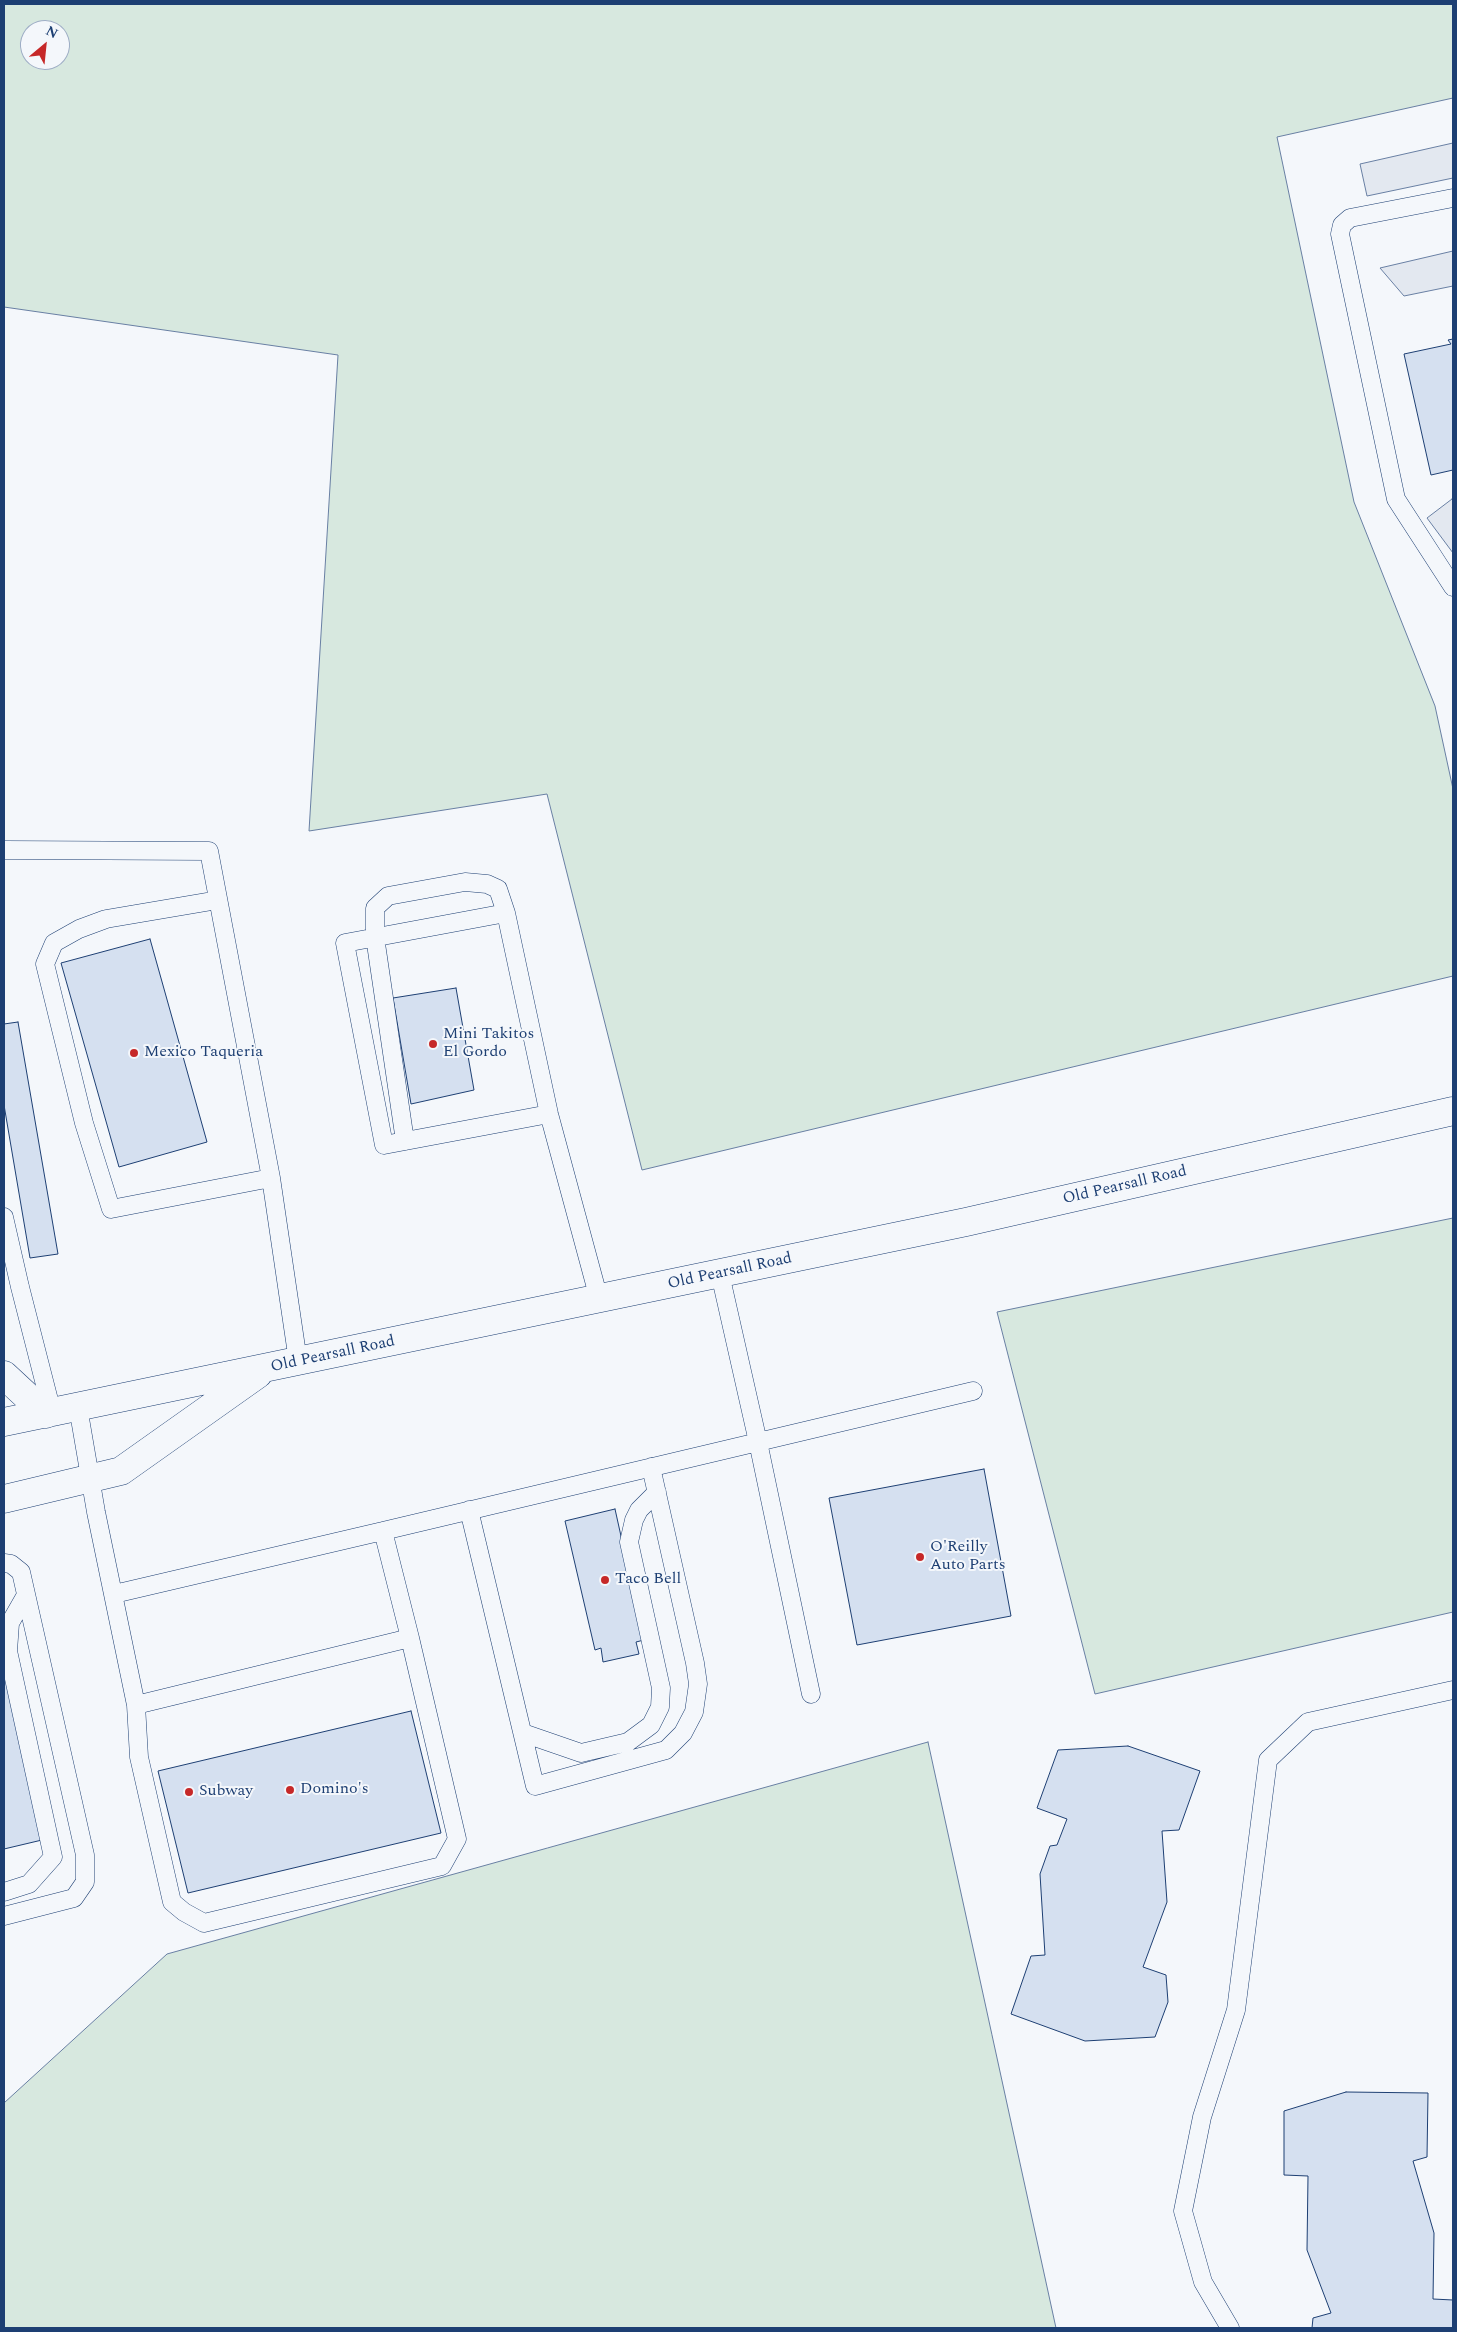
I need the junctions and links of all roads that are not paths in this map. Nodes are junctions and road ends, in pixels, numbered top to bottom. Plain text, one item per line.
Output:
1 (1453, 198) edge
2 (1453, 587) edge
3 (4, 850) edge
4 (218, 900) junction
5 (506, 913) junction
6 (375, 937) junction
7 (1453, 1111) edge
8 (549, 1114) junction
9 (406, 1141) junction
10 (271, 1178) junction
11 (4, 1217) edge
12 (720, 1274) junction
13 (12, 1289) edge
14 (599, 1300) junction
15 (298, 1362) junction
16 (266, 1369) junction
17 (4, 1375) edge
18 (973, 1391) dead end
19 (59, 1411) junction
20 (4, 1422) edge
21 (758, 1442) junction
22 (651, 1467) junction
23 (90, 1479) junction
24 (657, 1492) junction
25 (4, 1499) edge
26 (469, 1510) junction
27 (383, 1531) junction
28 (4, 1563) edge
29 (114, 1594) junction
30 (26, 1595) junction
31 (410, 1638) junction
32 (1453, 1690) edge
33 (811, 1694) dead end
34 (136, 1705) junction
35 (523, 1733) junction
36 (6, 1892) edge
37 (4, 1916) edge
38 (1230, 2328) edge

1 - 2 lane
3 - 4 lane
4 - 10 lane
4 - 10 lane
5 - 6 lane
5 - 6 lane
5 - 8 lane
6 - 9 lane
6 - 9 lane
7 - 12 main road, Old Pearsall Road
8 - 9 lane
8 - 14 lane
10 - 15 lane
11 - 13 lane
12 - 14 main road, Old Pearsall Road
12 - 21 lane
13 - 19 lane
14 - 15 main road, Old Pearsall Road
15 - 16 main road, Old Pearsall Road
16 - 19 main road, Old Pearsall Road
16 - 23 main road
17 - 19 main road
18 - 21 lane
19 - 20 main road, Old Pearsall Road
19 - 23 lane
21 - 22 lane
21 - 33 lane
22 - 24 lane
22 - 26 lane
23 - 25 main road
23 - 29 lane
24 - 35 lane
24 - 35 lane
26 - 27 lane
26 - 35 lane
27 - 29 lane
27 - 31 lane
28 - 30 lane
29 - 34 lane
30 - 36 lane
30 - 37 lane
31 - 34 lane
31 - 34 lane
32 - 38 lane

